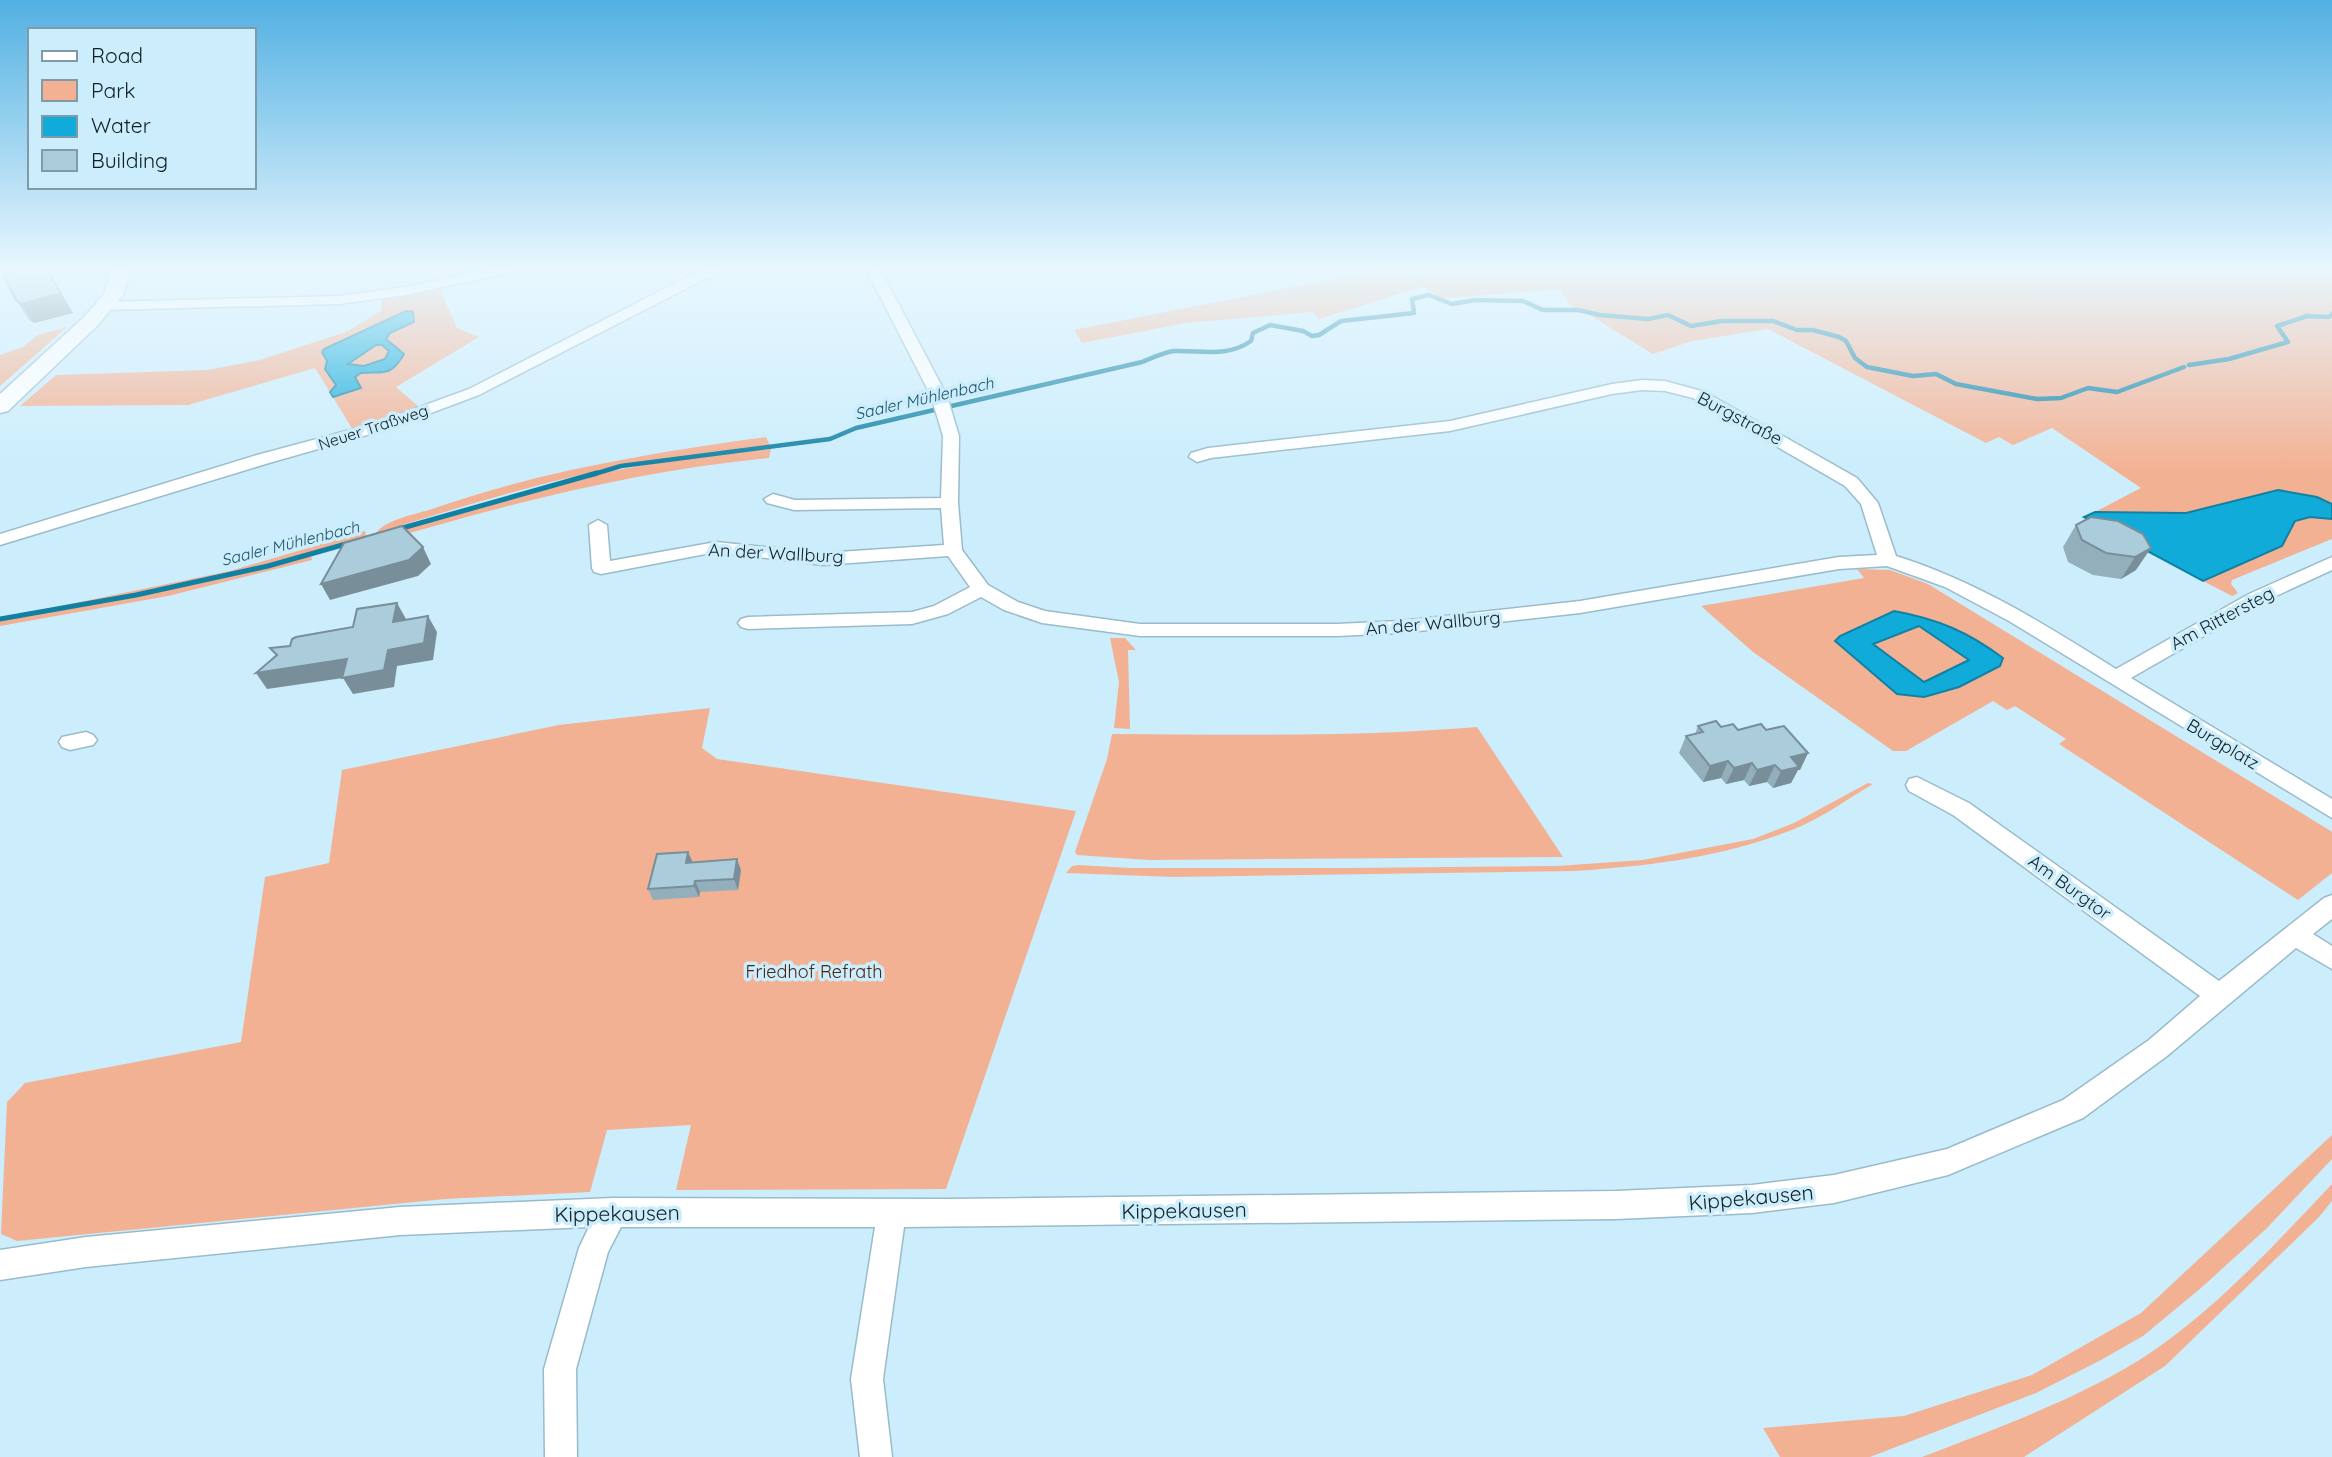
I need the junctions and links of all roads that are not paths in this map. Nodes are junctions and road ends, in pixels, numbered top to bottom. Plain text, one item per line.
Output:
1 (76, 335) edge
2 (586, 335) edge
3 (906, 335) edge
4 (0, 405) edge
5 (1197, 457) dead end
6 (773, 499) dead end
7 (949, 503) junction
8 (598, 525) dead end
9 (0, 540) edge
10 (953, 550) junction
11 (1888, 560) junction
12 (2332, 562) edge
13 (981, 589) junction
14 (748, 623) dead end
15 (2115, 678) junction
16 (1917, 785) dead end
17 (2332, 810) edge
18 (2332, 905) edge
19 (2295, 934) junction
20 (2332, 959) edge
21 (2218, 995) junction
22 (613, 1212) junction
23 (892, 1212) junction
24 (0, 1265) edge
25 (561, 1457) edge
26 (876, 1457) edge

1 - 4 main road
2 - 9 street, Neuer Traßweg
3 - 7 street
5 - 11 street, Burgstraße
6 - 7 street
7 - 10 street
8 - 10 street, An der Wallburg
10 - 13 street, An der Wallburg
11 - 13 street, An der Wallburg
11 - 15 street
12 - 15 street, Am Rittersteg
13 - 14 street
15 - 17 street, Burgplatz
16 - 21 street, Am Burgtor
18 - 19 street
19 - 20 street
19 - 21 street, Kippekausen
21 - 23 street, Kippekausen
22 - 23 street, Kippekausen
22 - 24 street, Kippekausen
22 - 25 street
23 - 26 street

